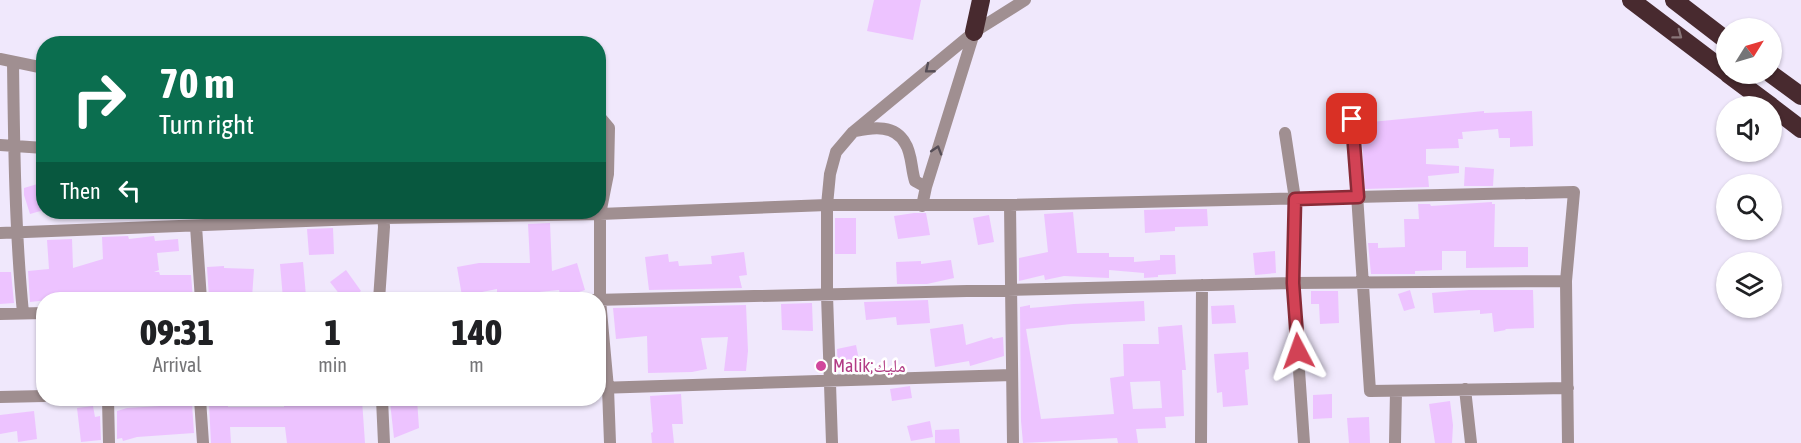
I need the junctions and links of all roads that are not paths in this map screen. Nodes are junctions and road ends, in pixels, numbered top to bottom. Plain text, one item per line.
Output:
1 (981, 0) edge
2 (1025, 0) edge
3 (1631, 0) edge
4 (1674, 0) edge
5 (974, 32) junction
6 (1716, 32) edge
7 (0, 59) edge
8 (14, 62) junction
9 (1716, 65) edge
10 (36, 66) edge
11 (1782, 82) edge
12 (1741, 84) edge
13 (1757, 96) edge
14 (1801, 96) edge
15 (1782, 115) edge
16 (1352, 119) dead end
17 (606, 124) edge
18 (1801, 129) edge
19 (853, 132) junction
20 (1285, 133) dead end
21 (0, 145) edge
22 (14, 146) junction
23 (36, 147) edge
24 (606, 184) edge
25 (926, 187) junction
26 (1358, 197) junction
27 (1295, 199) junction
28 (827, 205) junction
29 (1010, 205) junction
30 (922, 206) junction
31 (606, 214) edge
32 (305, 219) edge
33 (383, 219) edge
34 (600, 219) edge
35 (196, 226) junction
36 (0, 233) edge
37 (18, 233) junction
38 (1566, 280) junction
39 (1362, 282) junction
40 (1293, 283) junction
41 (1202, 285) junction
42 (1010, 291) junction
43 (200, 292) edge
44 (379, 292) edge
45 (597, 292) edge
46 (827, 296) junction
47 (606, 300) edge
48 (23, 313) junction
49 (36, 313) edge
50 (0, 314) edge
51 (1012, 375) junction
52 (830, 381) junction
53 (606, 388) edge
54 (1568, 388) junction
55 (1465, 390) junction
56 (1396, 391) junction
57 (36, 396) edge
58 (0, 397) edge
59 (108, 406) edge
60 (200, 406) edge
61 (382, 406) edge
62 (605, 406) edge
63 (109, 443) edge
64 (203, 443) edge
65 (384, 443) edge
66 (610, 443) edge
67 (832, 443) edge
68 (1013, 443) edge
69 (1201, 443) edge
70 (1304, 443) edge
71 (1395, 443) edge
72 (1471, 443) edge
73 (1568, 443) edge

1 - 5 highway
2 - 5 street
3 -> 9 highway
4 - 6 highway
5 -> 19 street
25 -> 5 street
7 - 8 street
8 - 10 street
8 - 22 street
11 - 14 highway
12 - 13 highway
15 - 18 highway
16 - 26 street
17 - 24 street
19 - 25 street
19 - 28 street
20 - 27 street
21 - 22 street
22 - 23 street
22 - 37 street
25 - 30 street
26 - 27 street
26 - 38 street
26 - 39 street
27 - 29 street
27 - 40 street
28 - 30 street
28 - 31 street
28 - 46 street
29 - 30 street
29 - 42 street
32 - 35 street
33 - 44 street
34 - 45 street
35 - 37 street
35 - 43 street
36 - 37 street
37 - 48 street
38 - 39 street
38 - 54 street
39 - 40 street
39 - 56 street
40 - 41 street
40 - 70 street
41 - 42 street
41 - 69 street
42 - 46 street
42 - 51 street
46 - 47 street
46 - 52 street
48 - 49 street
48 - 50 street
51 - 52 street
51 - 68 street
52 - 53 street
52 - 67 street
54 - 55 street
54 - 73 street
55 - 56 street
55 - 72 street
56 - 71 street
57 - 58 street
59 - 63 street
60 - 64 street
61 - 65 street
62 - 66 street

